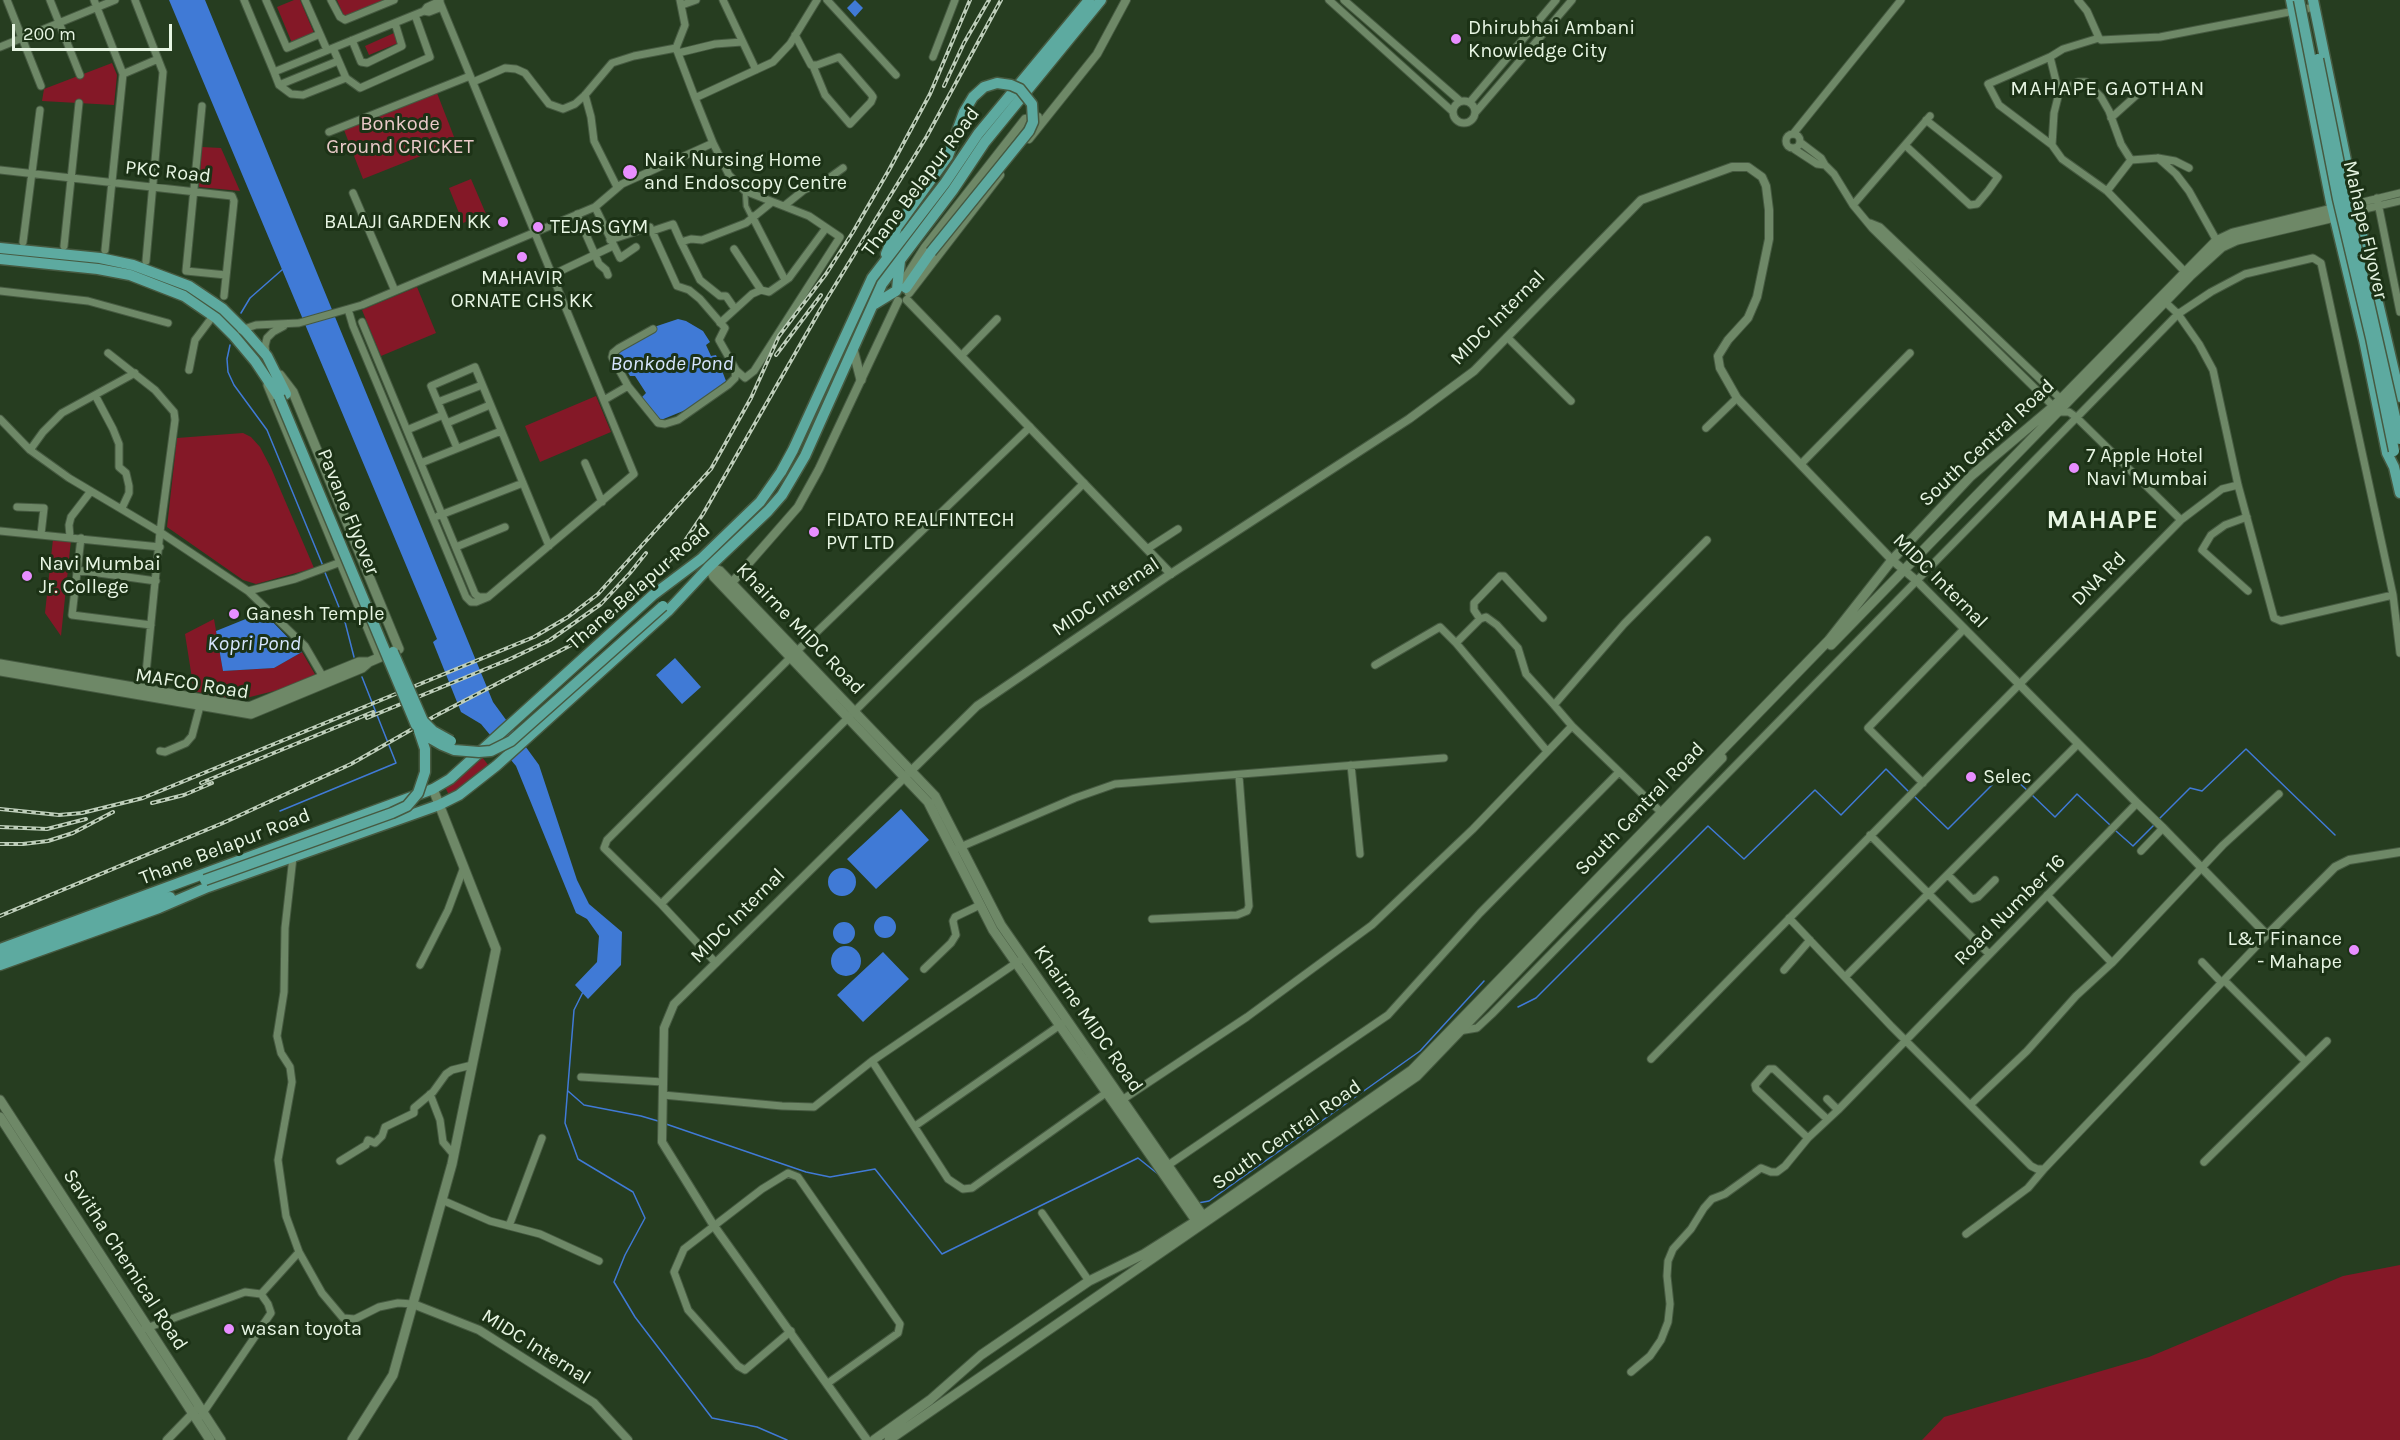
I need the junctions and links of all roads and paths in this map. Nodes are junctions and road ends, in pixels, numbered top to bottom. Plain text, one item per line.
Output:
1 (7, 0) edge
2 (50, 0) edge
3 (115, 0) edge
4 (135, 0) edge
5 (244, 0) edge
6 (266, 0) edge
7 (305, 0) edge
8 (332, 0) edge
9 (394, 0) edge
10 (696, 0) edge
11 (723, 0) edge
12 (817, 0) edge
13 (827, 0) edge
14 (955, 0) edge
15 (1089, 0) edge
16 (1101, 0) edge
17 (1126, 0) edge
18 (1329, 0) edge
19 (1344, 0) edge
20 (1556, 0) edge
21 (1572, 0) edge
22 (1901, 0) edge
23 (2078, 0) edge
24 (2299, 0) edge
25 (2311, 2) edge
26 (440, 3) edge
27 (681, 3) edge
28 (95, 4) edge
29 (2292, 6) edge
30 (415, 15) junction
31 (59, 23) junction
32 (395, 23) junction
33 (320, 34) junction
34 (795, 35) junction
35 (22, 38) junction
36 (2099, 38) junction
37 (352, 40) junction
38 (742, 42) junction
39 (0, 47) edge
40 (330, 49) junction
41 (677, 51) junction
42 (933, 57) dead end
43 (2050, 57) junction
44 (158, 59) junction
45 (338, 61) junction
46 (813, 66) junction
47 (756, 70) junction
48 (274, 72) junction
49 (123, 74) junction
50 (80, 75) dead end
51 (896, 75) dead end
52 (346, 78) junction
53 (472, 79) junction
54 (279, 85) junction
55 (41, 86) dead end
56 (2140, 92) dead end
57 (2059, 93) junction
58 (585, 95) junction
59 (695, 98) junction
60 (1460, 101) junction
61 (1470, 102) junction
62 (79, 103) dead end
63 (202, 106) dead end
64 (40, 110) dead end
65 (1452, 111) junction
66 (1475, 113) junction
67 (2111, 118) junction
68 (1044, 119) junction
69 (329, 132) dead end
70 (1793, 134) junction
71 (1800, 142) junction
72 (713, 143) junction
73 (2052, 145) junction
74 (1906, 146) junction
75 (1794, 148) junction
76 (2158, 158) junction
77 (2131, 160) junction
78 (1825, 165) junction
79 (843, 168) dead end
80 (2189, 168) dead end
81 (0, 170) edge
82 (30, 173) junction
83 (71, 178) junction
84 (112, 182) junction
85 (153, 187) junction
86 (617, 188) junction
87 (194, 191) junction
88 (745, 191) junction
89 (2107, 191) junction
90 (353, 193) dead end
91 (2400, 193) edge
92 (2400, 201) edge
93 (772, 202) junction
94 (2378, 202) junction
95 (1853, 205) junction
96 (784, 206) junction
97 (595, 207) junction
98 (2355, 208) junction
99 (2333, 213) junction
100 (577, 214) junction
101 (751, 215) junction
102 (650, 227) dead end
103 (826, 228) junction
104 (535, 233) junction
105 (23, 242) dead end
106 (681, 242) junction
107 (611, 243) junction
108 (2219, 244) junction
109 (64, 246) dead end
110 (636, 247) dead end
111 (0, 248) edge
112 (734, 249) dead end
113 (105, 250) dead end
114 (596, 255) junction
115 (0, 259) edge
116 (146, 261) dead end
117 (900, 261) junction
118 (880, 268) junction
119 (2187, 273) junction
120 (226, 275) junction
121 (552, 275) junction
122 (608, 275) dead end
123 (785, 280) junction
124 (2397, 287) edge
125 (761, 290) junction
126 (0, 291) edge
127 (395, 291) junction
128 (902, 293) junction
129 (224, 296) dead end
130 (2162, 299) junction
131 (872, 306) junction
132 (735, 309) junction
133 (346, 310) junction
134 (2400, 312) edge
135 (2178, 314) junction
136 (213, 316) junction
137 (997, 319) dead end
138 (168, 322) dead end
139 (362, 322) dead end
140 (720, 323) junction
141 (286, 324) junction
142 (653, 329) dead end
143 (238, 332) junction
144 (1507, 337) junction
145 (853, 349) junction
146 (108, 353) dead end
147 (1910, 353) dead end
148 (267, 356) junction
149 (961, 356) junction
150 (274, 369) junction
151 (189, 370) dead end
152 (736, 370) junction
153 (135, 373) junction
154 (264, 374) junction
155 (861, 380) junction
156 (482, 385) junction
157 (628, 386) junction
158 (95, 395) junction
159 (283, 396) junction
160 (2400, 397) edge
161 (1737, 398) junction
162 (604, 400) junction
163 (1571, 401) dead end
164 (438, 402) junction
165 (490, 405) junction
166 (2062, 406) junction
167 (2076, 417) junction
168 (0, 419) edge
169 (445, 419) junction
170 (1030, 427) junction
171 (1706, 428) dead end
172 (407, 430) junction
173 (501, 430) junction
174 (2400, 439) edge
175 (457, 448) junction
176 (30, 450) junction
177 (421, 463) junction
178 (585, 463) dead end
179 (1802, 464) junction
180 (2394, 467) junction
181 (523, 483) junction
182 (1084, 483) junction
183 (2238, 485) junction
184 (91, 491) junction
185 (2400, 493) edge
186 (602, 502) junction
187 (17, 507) dead end
188 (122, 508) junction
189 (442, 514) junction
190 (433, 518) junction
191 (2247, 518) junction
192 (2181, 520) junction
193 (505, 527) dead end
194 (1178, 529) dead end
195 (0, 531) edge
196 (160, 532) junction
197 (41, 534) junction
198 (70, 537) junction
199 (81, 538) junction
200 (1707, 540) dead end
201 (549, 546) junction
202 (160, 547) junction
203 (456, 547) junction
204 (1147, 549) junction
205 (1892, 560) junction
206 (341, 562) junction
207 (705, 563) junction
208 (77, 570) junction
209 (1904, 570) junction
210 (1171, 574) junction
211 (156, 580) junction
212 (1917, 581) junction
213 (729, 586) junction
214 (248, 591) junction
215 (2248, 591) dead end
216 (2392, 595) junction
217 (488, 597) junction
218 (661, 603) junction
219 (1543, 618) dead end
220 (1480, 619) junction
221 (151, 625) junction
222 (1964, 629) junction
223 (1456, 643) junction
224 (2400, 652) edge
225 (794, 655) junction
226 (380, 657) junction
227 (369, 662) junction
228 (0, 664) edge
229 (1375, 665) dead end
230 (0, 670) edge
231 (323, 677) junction
232 (2019, 685) junction
233 (144, 692) junction
234 (1554, 705) junction
235 (200, 706) junction
236 (851, 715) junction
237 (416, 725) junction
238 (1572, 726) junction
239 (2078, 744) junction
240 (160, 751) dead end
241 (1547, 752) junction
242 (1444, 758) dead end
243 (1351, 765) junction
244 (1619, 772) junction
245 (908, 775) junction
246 (1239, 776) junction
247 (1921, 784) junction
248 (433, 789) junction
249 (2278, 794) dead end
250 (2137, 803) junction
251 (439, 805) junction
252 (1664, 814) junction
253 (2163, 828) junction
254 (1870, 835) junction
255 (956, 848) junction
256 (2141, 851) dead end
257 (2400, 852) edge
258 (1360, 854) dead end
259 (293, 857) junction
260 (464, 867) junction
261 (2202, 869) junction
262 (1948, 875) junction
263 (1995, 880) dead end
264 (206, 884) junction
265 (1929, 893) junction
266 (2047, 896) junction
267 (155, 897) junction
268 (661, 904) junction
269 (980, 905) junction
270 (1789, 918) junction
271 (1152, 919) dead end
272 (2267, 935) junction
273 (1810, 940) junction
274 (0, 949) edge
275 (1989, 954) junction
276 (0, 957) edge
277 (1020, 960) junction
278 (2202, 962) dead end
279 (716, 963) junction
280 (2112, 963) junction
281 (0, 965) edge
282 (420, 965) dead end
283 (924, 969) dead end
284 (1784, 970) dead end
285 (1845, 977) junction
286 (2223, 981) junction
287 (1063, 1023) junction
288 (1459, 1031) junction
289 (1905, 1040) junction
290 (2327, 1041) dead end
291 (1651, 1059) dead end
292 (872, 1061) junction
293 (2305, 1061) junction
294 (472, 1065) junction
295 (581, 1077) dead end
296 (663, 1082) junction
297 (1110, 1090) junction
298 (430, 1094) junction
299 (663, 1095) junction
300 (1827, 1099) dead end
301 (0, 1100) edge
302 (1118, 1102) junction
303 (1970, 1105) junction
304 (1838, 1110) junction
305 (0, 1117) edge
306 (1827, 1119) junction
307 (915, 1126) junction
308 (542, 1138) dead end
309 (1808, 1138) junction
310 (454, 1155) junction
311 (340, 1161) dead end
312 (2204, 1162) dead end
313 (1164, 1168) junction
314 (2044, 1169) junction
315 (442, 1200) junction
316 (1042, 1213) dead end
317 (1202, 1221) junction
318 (509, 1226) junction
319 (714, 1226) junction
320 (1966, 1234) dead end
321 (299, 1252) junction
322 (599, 1261) dead end
323 (1089, 1281) junction
324 (261, 1294) junction
325 (413, 1304) junction
326 (143, 1330) junction
327 (791, 1331) junction
328 (1631, 1372) dead end
329 (828, 1383) junction
330 (198, 1414) junction
331 (166, 1440) edge
332 (210, 1440) edge
333 (221, 1440) edge
334 (352, 1440) edge
335 (628, 1440) edge
336 (867, 1440) edge
337 (874, 1440) edge
338 (889, 1440) edge

1 - 35 street
2 - 31 street
3 - 28 street
4 - 44 street
5 - 48 street
6 - 33 street
7 - 33 street
8 - 9 street
10 - 27 street
11 - 38 street
12 - 34 street
13 - 51 street
14 - 42 street
15 - 118 main road, Thane Belapur Road
16 - 117 main road, Thane Belapur Road
17 - 68 street
18 - 65 street
19 - 60 street
20 - 61 street
21 - 66 street
22 - 70 street
23 - 36 street
24 - 180 main road, Mahape Flyover, bridge
25 - 29 street
25 - 98 main road
25 - 174 main road, Mahape Flyover, bridge
26 - 30 street
26 - 53 street
27 - 41 street
28 - 31 street
28 - 49 street
29 - 36 street
29 - 99 main road
30 - 32 street
30 - 52 street
31 - 35 street
31 - 50 street
32 - 37 street
32 - 37 street
33 - 40 street
34 - 46 street
34 - 47 street
35 - 39 street
35 - 55 street
36 - 43 street
37 - 40 street
38 - 41 street
38 - 47 street
40 - 45 street
40 - 48 street
41 - 58 street
41 - 59 street
43 - 57 street
43 - 73 street
44 - 49 street
44 - 85 street
45 - 52 street
45 - 54 street
46 - 46 street
47 - 59 street
48 - 54 street
49 - 84 street
52 - 54 street
53 - 58 street
53 - 69 street
53 - 104 street
56 - 67 street
57 - 67 street
57 - 73 street
58 - 86 street
59 - 72 street
60 - 61 street
60 - 65 street
61 - 66 street
62 - 83 street
63 - 87 street
64 - 82 street
65 - 66 street
67 - 77 street
68 - 128 street
68 - 128 street
70 - 71 street
70 - 75 street
71 - 75 street
71 - 78 street
72 - 86 street
72 - 88 street
73 - 89 street
74 - 74 street
74 - 95 street
75 - 78 street
76 - 77 street
76 - 80 street
76 - 108 street
77 - 89 street
78 - 95 street
79 - 96 street
81 - 82 street, PKC Road
82 - 83 street, PKC Road
82 - 105 street
83 - 84 street, PKC Road
83 - 109 street
84 - 85 street, PKC Road
84 - 113 street
85 - 87 street, PKC Road
85 - 116 street
86 - 97 street
87 - 120 street, PKC Road
87 - 120 street
88 - 93 street
88 - 101 street
89 - 119 street
90 - 127 street
91 - 94 street, South Central Road
92 - 94 street, South Central Road
93 - 96 street
93 - 101 street
94 - 98 street, South Central Road
94 - 124 street
95 - 166 street
96 - 103 street
97 - 100 street
97 - 107 street
98 - 99 main road, South Central Road
98 - 160 main road
99 - 108 main road, South Central Road
99 - 180 main road
100 - 104 street
100 - 114 street
101 - 106 street
101 - 123 street
102 - 107 street
103 - 123 street
103 - 152 street
104 - 121 street
104 - 127 street
106 - 132 street
106 - 140 street
107 - 110 street
107 - 114 street
108 - 119 main road, South Central Road
111 - 143 main road
112 - 125 street
114 - 121 street
114 - 122 street
115 - 136 main road
117 - 128 main road
117 - 131 main road, Thane Belapur Road
118 - 128 main road, bridge
118 - 207 main road, Thane Belapur Road
119 - 130 main road, South Central Road
120 - 129 street, PKC Road
121 - 162 street
123 - 125 street
124 - 134 street
125 - 132 street
126 - 138 street
127 - 133 street
128 - 131 main road
128 - 149 street
128 - 155 street
130 - 135 street
130 - 166 main road, South Central Road
131 - 145 main road, Thane Belapur Road
132 - 140 street
133 - 141 street
133 - 190 street
135 - 167 street
135 - 183 street
135 - 216 street
136 - 143 main road
136 - 151 street
137 - 149 street
139 - 172 street
140 - 152 street
141 - 143 street
141 - 148 street
142 - 157 street
143 - 148 main road, Pavane Flyover
143 - 154 main road, Pavane Flyover
144 - 161 street, MIDC Internal
144 - 163 street
144 - 210 street, MIDC Internal
145 - 155 main road
145 - 207 main road, Thane Belapur Road
146 - 153 street
147 - 179 street
148 - 150 main road, Pavane Flyover
149 - 170 street
150 - 159 main road, Pavane Flyover
150 - 226 main road, MAFCO Road
152 - 157 street
153 - 158 street
153 - 196 street
154 - 159 main road, Pavane Flyover
154 - 206 main road
155 - 213 street
156 - 164 street
156 - 164 street
156 - 165 street
157 - 162 street
158 - 176 street
158 - 188 street
159 - 218 main road, Pavane Flyover, bridge
159 - 237 main road, Pavane Flyover, bridge
161 - 171 street
161 - 179 street, MIDC Internal
162 - 186 street
164 - 169 street
165 - 169 street
165 - 173 street
166 - 167 street
166 - 205 main road, South Central Road
166 - 209 main road, South Central Road
167 - 192 street
167 - 212 street
168 - 176 street
169 - 172 street
169 - 175 street
170 - 182 street
170 - 225 street
172 - 177 street
173 - 175 street
173 - 181 street
175 - 177 street
176 - 184 street
177 - 189 street
178 - 186 street
179 - 205 street, MIDC Internal
180 - 185 main road
181 - 189 street
181 - 201 street
182 - 204 street
182 - 236 street
183 - 191 street
183 - 192 street, DNA Rd
184 - 188 street
184 - 198 street
186 - 201 street
187 - 197 street
188 - 196 street
189 - 190 street
189 - 203 street
190 - 217 street
191 - 215 street
191 - 216 street
192 - 232 street, DNA Rd
193 - 203 street
194 - 204 street
195 - 197 street
196 - 202 street
196 - 214 street
197 - 198 street
198 - 199 street
199 - 202 street
199 - 208 street
200 - 234 street
201 - 217 street
202 - 211 street
203 - 217 street
204 - 210 street
205 - 209 street, MIDC Internal
205 - 252 main road, South Central Road
206 - 214 street
206 - 226 main road
207 - 213 main road, Khairne MIDC Road
207 - 218 main road, Pavane Flyover
207 - 248 main road, Thane Belapur Road
207 - 251 main road, Thane Belapur Road
208 - 211 street
208 - 221 street
209 - 212 street, MIDC Internal
209 - 252 main road, South Central Road
210 - 245 street, MIDC Internal
211 - 221 street
212 - 222 street, MIDC Internal
212 - 288 street
213 - 225 main road, Khairne MIDC Road
214 - 231 street
216 - 224 street
218 - 237 main road, Pavane Flyover, bridge
219 - 220 street
220 - 223 street
220 - 234 street
221 - 233 street
222 - 232 street, MIDC Internal
222 - 247 street
223 - 229 street
223 - 241 street
225 - 236 main road, Khairne MIDC Road
225 - 268 street
226 - 227 main road, MAFCO Road
227 - 231 main road, MAFCO Road
227 - 235 main road, MAFCO Road
228 - 233 main road, MAFCO Road
230 - 233 main road, MAFCO Road
231 - 233 main road, MAFCO Road
232 - 239 street, MIDC Internal
232 - 247 street, DNA Rd
233 - 235 main road, MAFCO Road
234 - 238 street
235 - 240 street
236 - 245 main road, Khairne MIDC Road
236 - 268 street
237 - 264 main road, bridge
238 - 241 street
238 - 244 street
239 - 250 street, MIDC Internal
239 - 262 street
241 - 302 street
242 - 243 street
243 - 246 street
243 - 258 street
244 - 252 street
244 - 313 street
245 - 255 main road, Khairne MIDC Road
245 - 279 street, MIDC Internal
246 - 255 street
246 - 271 street
247 - 254 street, DNA Rd
248 - 251 main road
248 - 267 main road, Thane Belapur Road
249 - 261 street
250 - 253 street, MIDC Internal
250 - 266 street, Road Number 16
251 - 259 main road, Thane Belapur Road
251 - 260 main road
252 - 288 main road, South Central Road
252 - 317 main road, South Central Road
253 - 256 street
253 - 261 street, MIDC Internal
254 - 265 street
254 - 270 street, DNA Rd
255 - 269 main road, Khairne MIDC Road
255 - 277 main road, Khairne MIDC Road
257 - 272 street
259 - 264 main road, Thane Belapur Road
259 - 321 street
260 - 282 street
260 - 294 main road
261 - 272 street, MIDC Internal
261 - 280 street
262 - 263 street
262 - 265 street
264 - 267 main road
264 - 281 main road
265 - 275 street
265 - 285 street
266 - 275 street, Road Number 16
266 - 280 street
267 - 274 main road, Thane Belapur Road
267 - 276 main road
268 - 279 street
269 - 277 main road, Khairne MIDC Road
269 - 283 street
270 - 273 street
270 - 291 street, DNA Rd
272 - 286 street
273 - 284 street
273 - 285 street
275 - 289 street, Road Number 16
277 - 287 main road, Khairne MIDC Road
277 - 292 street
278 - 286 street
279 - 296 street, MIDC Internal
280 - 303 street
285 - 289 street
286 - 293 street
286 - 314 street
287 - 297 main road, Khairne MIDC Road
287 - 307 street
288 - 317 main road, South Central Road
289 - 303 street
289 - 304 street, Road Number 16
290 - 293 street
292 - 299 street
292 - 307 street
293 - 312 street
294 - 298 street
294 - 310 main road
295 - 296 street
296 - 299 street, MIDC Internal
297 - 302 main road, Khairne MIDC Road
297 - 307 street
298 - 310 street
298 - 311 street
299 - 319 street, MIDC Internal
300 - 304 street
301 - 326 main road, Savitha Chemical Road
302 - 313 main road, Khairne MIDC Road
303 - 314 street
304 - 306 street, Road Number 16
305 - 326 main road, Savitha Chemical Road
306 - 309 street, Road Number 16
306 - 309 street
308 - 318 street
309 - 328 street, Road Number 16
310 - 315 main road
313 - 317 main road, Khairne MIDC Road
314 - 320 street
315 - 318 street
315 - 325 main road
316 - 323 street
317 - 323 main road, South Central Road
317 - 338 main road, South Central Road
318 - 322 street
319 - 327 street, MIDC Internal
319 - 327 street
319 - 329 street
321 - 324 street
321 - 325 street
323 - 337 main road, South Central Road
324 - 326 street
324 - 330 street
325 - 334 main road
325 - 335 street, MIDC Internal
326 - 330 main road, Savitha Chemical Road
327 - 329 street, MIDC Internal
329 - 336 street, MIDC Internal
330 - 331 street
330 - 332 main road, Savitha Chemical Road
330 - 333 main road, Savitha Chemical Road

